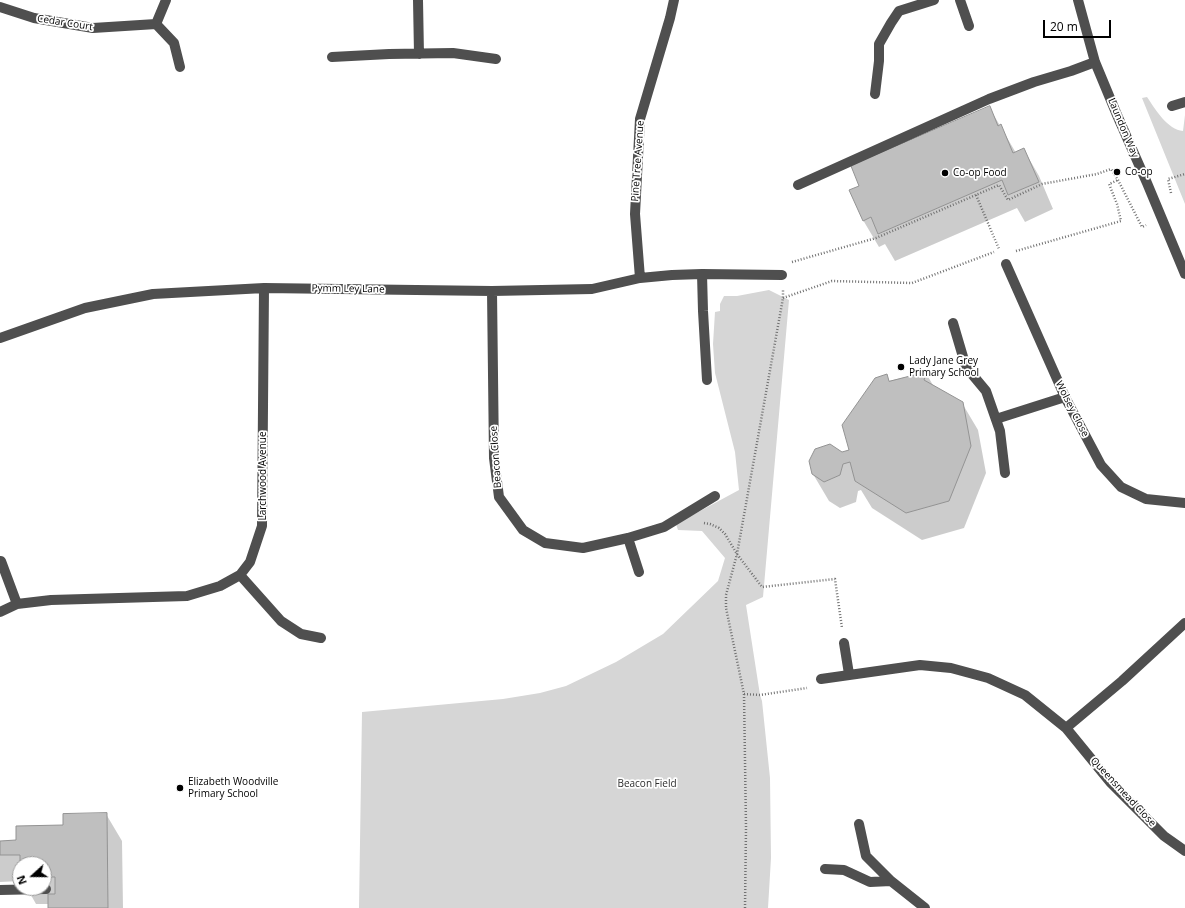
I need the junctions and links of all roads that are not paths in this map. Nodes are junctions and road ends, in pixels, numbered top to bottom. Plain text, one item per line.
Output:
1 (166, 0) edge
2 (418, 0) edge
3 (674, 0) edge
4 (934, 0) edge
5 (960, 0) edge
6 (1078, 0) edge
7 (0, 7) edge
8 (156, 24) junction
9 (968, 26) dead end
10 (419, 54) junction
11 (332, 57) dead end
12 (496, 59) dead end
13 (1096, 62) junction
14 (180, 67) dead end
15 (875, 94) dead end
16 (1185, 102) edge
17 (1172, 106) dead end
18 (798, 185) dead end
19 (1004, 259) road end
20 (702, 274) junction
21 (1185, 274) edge
22 (782, 275) road end
23 (640, 278) junction
24 (264, 288) junction
25 (492, 291) junction
26 (953, 323) dead end
27 (0, 338) edge
28 (707, 380) dead end
29 (1065, 397) junction
30 (996, 419) junction
31 (1005, 473) dead end
32 (715, 496) dead end
33 (1185, 503) edge
34 (628, 538) junction
35 (1, 561) dead end
36 (639, 572) dead end
37 (240, 575) junction
38 (17, 604) junction
39 (0, 612) edge
40 (1185, 623) edge
41 (321, 638) dead end
42 (844, 643) road end
43 (849, 674) junction
44 (821, 679) road end
45 (1066, 728) junction
46 (859, 824) dead end
47 (1185, 851) edge
48 (825, 869) dead end
49 (891, 881) junction
50 (0, 890) edge
51 (12, 890) edge
52 (918, 906) edge

1 - 8 street
2 - 10 street
3 - 23 street, Pine Tree Avenue
4 - 15 street
5 - 9 street
6 - 13 street, Laundon Way
7 - 8 street, Cedar Court
8 - 14 street
10 - 11 street
10 - 12 street
13 - 18 street
13 - 21 street, Laundon Way
16 - 17 street
19 - 29 street, Wolsey Close
20 - 22 street, Pymm Ley Lane
20 - 23 street, Pymm Ley Lane
20 - 28 street
23 - 25 street, Pymm Ley Lane
24 - 25 street, Pymm Ley Lane
24 - 27 street, Pymm Ley Lane
24 - 37 street, Larchwood Avenue
25 - 34 street, Beacon Close
26 - 30 street
29 - 30 street
29 - 33 street, Wolsey Close
30 - 31 street
32 - 34 street, Beacon Close
34 - 36 street
35 - 38 street
37 - 38 street, Larchwood Avenue
37 - 41 street
38 - 39 street, Larchwood Avenue
40 - 45 street
42 - 43 street
43 - 44 street, Queensmead Close
43 - 45 street, Queensmead Close
45 - 47 street, Queensmead Close
46 - 49 street
48 - 49 street
49 - 52 street
50 - 51 street

